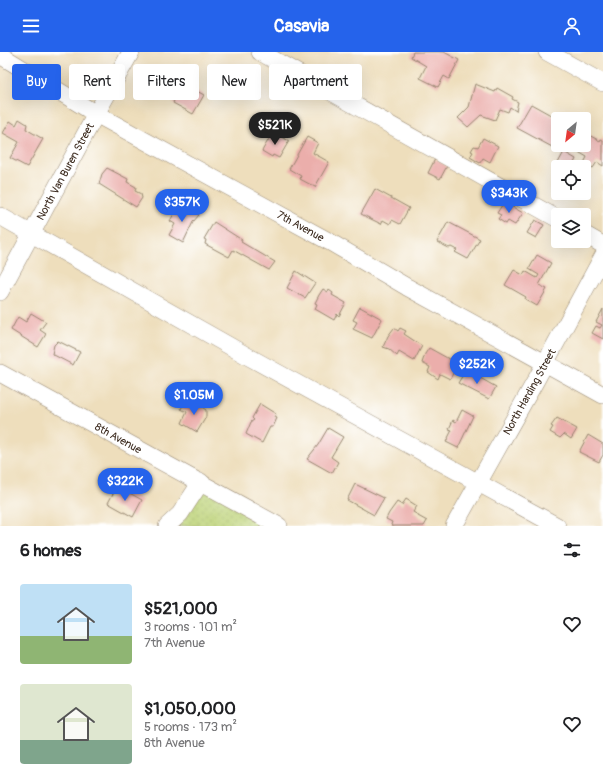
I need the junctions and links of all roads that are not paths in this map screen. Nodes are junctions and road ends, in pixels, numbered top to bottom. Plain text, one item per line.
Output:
1 (131, 52) edge
2 (260, 52) edge
3 (547, 52) edge
4 (0, 55) edge
5 (603, 83) edge
6 (96, 114) junction
7 (551, 215) edge
8 (0, 216) edge
9 (32, 233) junction
10 (591, 238) edge
11 (603, 244) edge
12 (603, 256) edge
13 (0, 292) edge
14 (545, 362) junction
15 (0, 373) edge
16 (603, 395) edge
17 (201, 482) junction
18 (478, 482) junction
19 (167, 526) edge
20 (279, 526) edge
21 (454, 526) edge
22 (557, 526) edge

1 - 6 street, North Van Buren Street
2 - 7 street
3 - 5 street
4 - 6 street, 7th Avenue
6 - 9 street, North Van Buren Street
6 - 14 street, 7th Avenue
8 - 9 street
9 - 13 street, North Van Buren Street
9 - 18 street
10 - 11 street
12 - 14 street, North Harding Street
14 - 16 street, 7th Avenue
14 - 18 street, North Harding Street
15 - 17 street, 8th Avenue
17 - 19 street
17 - 20 street, 8th Avenue
18 - 21 street, North Harding Street
18 - 22 street

